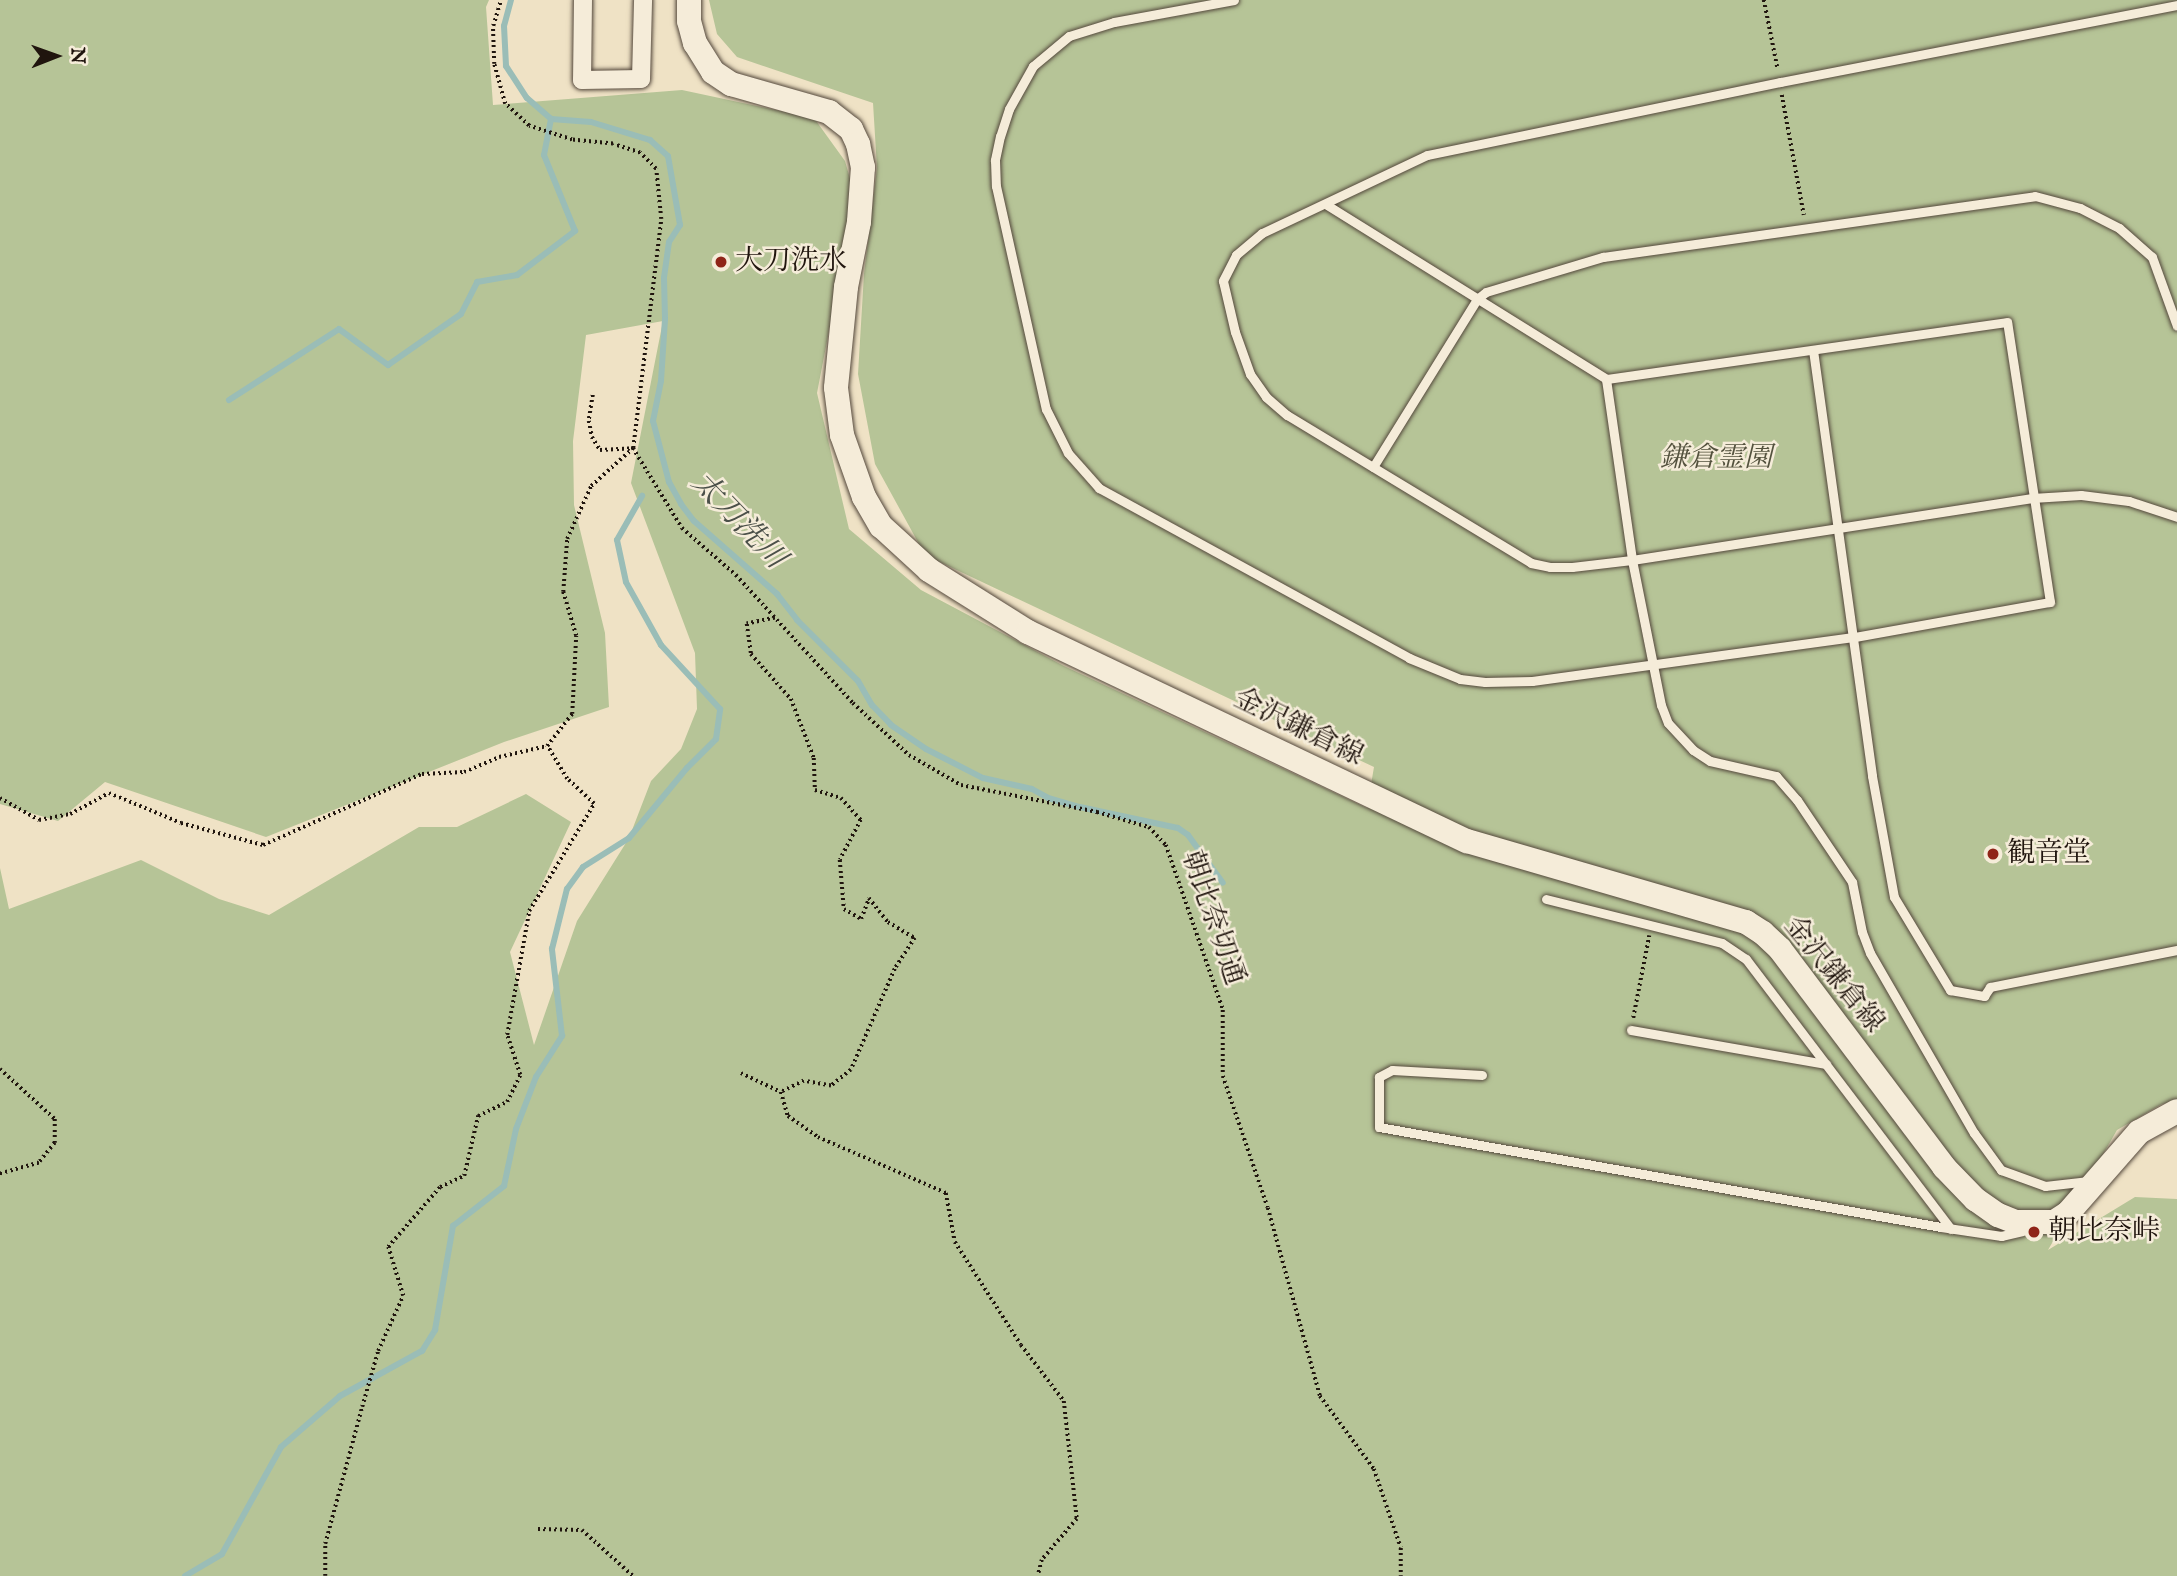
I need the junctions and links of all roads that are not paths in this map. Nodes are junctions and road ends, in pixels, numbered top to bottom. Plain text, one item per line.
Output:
1 (583, 0) edge
2 (643, 0) edge
3 (690, 0) edge
4 (1234, 0) edge
5 (2177, 5) edge
6 (1327, 205) junction
7 (1477, 299) junction
8 (2177, 326) edge
9 (1813, 350) junction
10 (1606, 379) junction
11 (1373, 467) junction
12 (2032, 498) junction
13 (2177, 517) edge
14 (1838, 530) junction
15 (1632, 559) junction
16 (1855, 637) junction
17 (1653, 662) junction
18 (1546, 899) dead end
19 (2177, 950) edge
20 (1631, 1030) road end
21 (1826, 1064) junction
22 (1482, 1076) dead end
23 (2177, 1111) edge
24 (2098, 1180) junction
25 (2054, 1222) junction
26 (1951, 1229) junction

1 - 2 street
3 - 25 main road, 金沢鎌倉線
4 - 17 lane
5 - 6 lane
6 - 7 lane
6 - 11 lane
7 - 8 lane
7 - 10 lane
7 - 11 lane
9 - 10 lane
9 - 12 lane
9 - 14 lane
10 - 15 lane
11 - 15 lane
12 - 13 lane
12 - 14 lane
12 - 16 lane
14 - 15 lane
14 - 16 lane
15 - 17 lane
16 - 17 lane
16 - 19 lane
17 - 24 lane
18 - 21 lane
20 - 21 lane
21 - 26 lane
22 - 26 lane
23 - 24 main road
24 - 25 main road
25 - 26 lane

